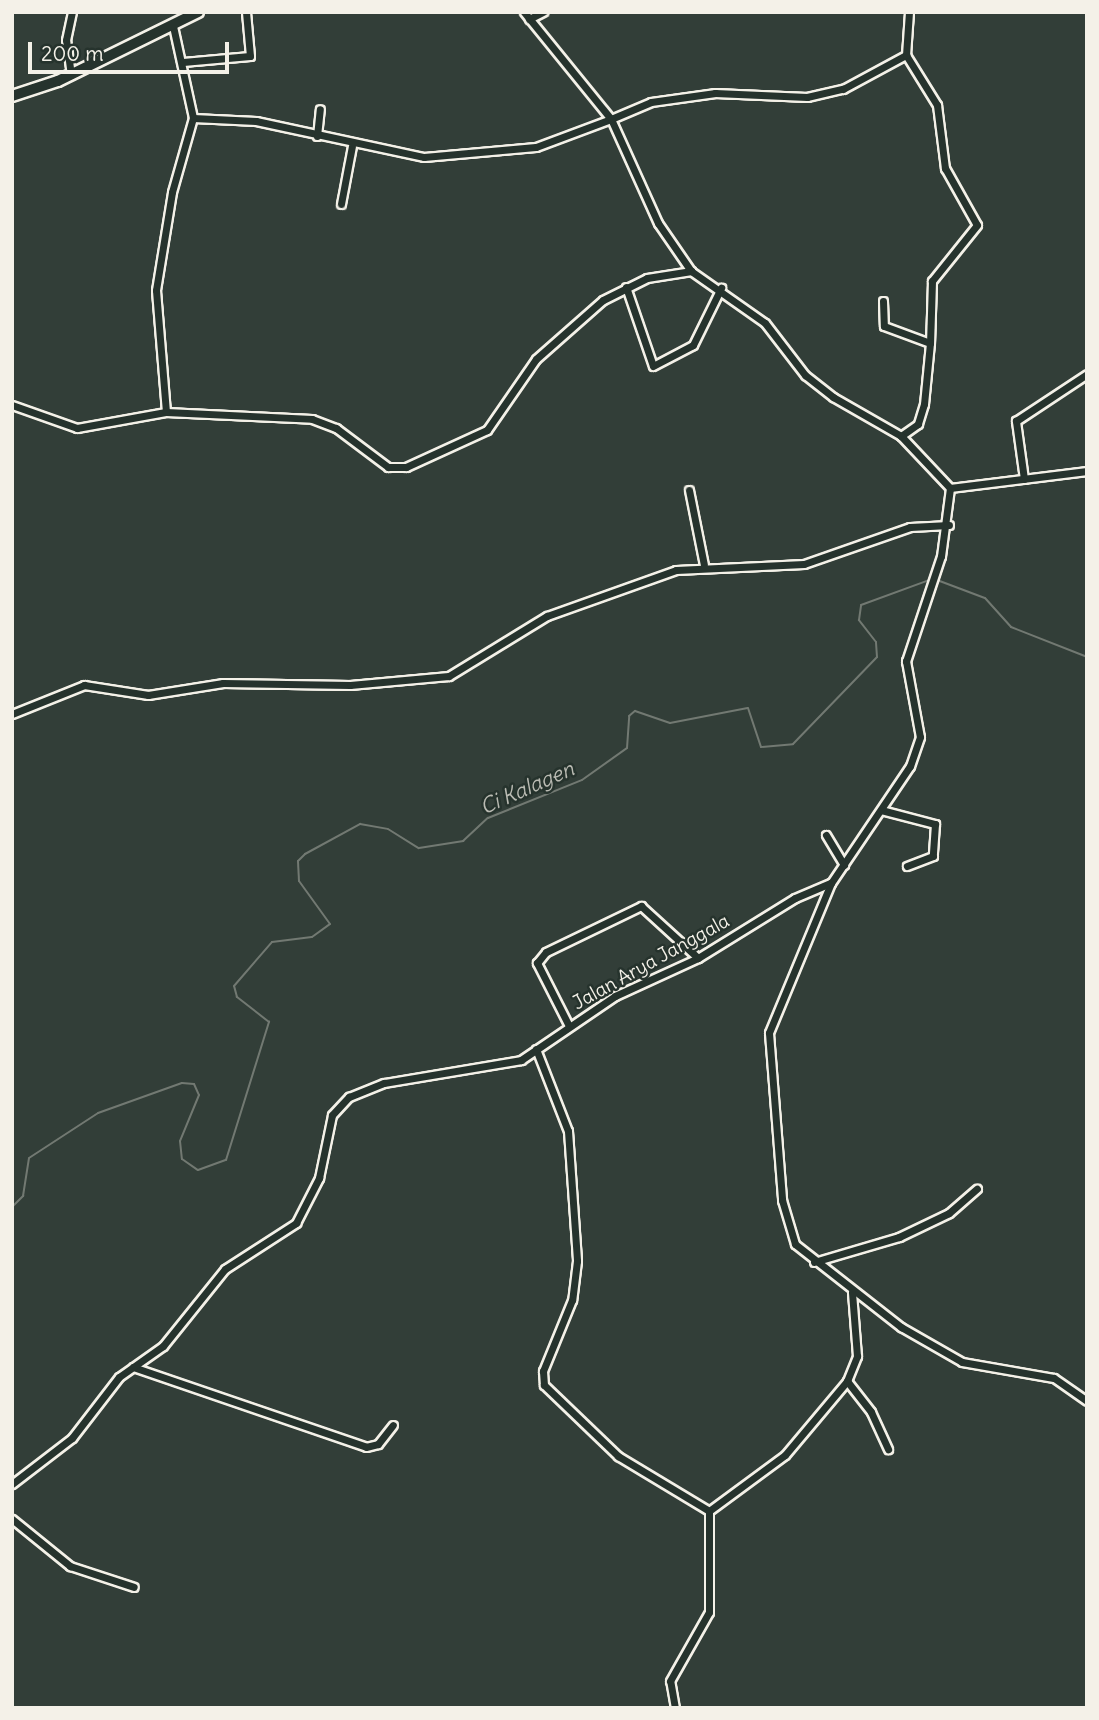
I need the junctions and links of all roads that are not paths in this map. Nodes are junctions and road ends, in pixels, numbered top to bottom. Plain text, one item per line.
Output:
1 (72, 12) edge
2 (198, 12) edge
3 (246, 12) edge
4 (543, 12) edge
5 (909, 12) edge
6 (526, 16) edge
7 (173, 26) junction
8 (906, 55) junction
9 (183, 62) junction
10 (71, 75) junction
11 (12, 96) edge
12 (320, 109) dead end
13 (193, 118) junction
14 (611, 119) junction
15 (317, 136) junction
16 (352, 146) junction
17 (341, 204) dead end
18 (691, 271) junction
19 (626, 287) junction
20 (720, 288) junction
21 (883, 301) dead end
22 (930, 343) junction
23 (1087, 374) edge
24 (12, 405) edge
25 (166, 412) junction
26 (901, 436) junction
27 (1087, 471) edge
28 (1024, 479) junction
29 (950, 488) junction
30 (689, 490) dead end
31 (949, 525) junction
32 (704, 565) junction
33 (12, 714) edge
34 (881, 810) junction
35 (825, 835) dead end
36 (844, 865) junction
37 (907, 866) dead end
38 (831, 883) junction
39 (698, 958) junction
40 (569, 1026) junction
41 (536, 1049) junction
42 (977, 1189) dead end
43 (814, 1262) junction
44 (852, 1292) junction
45 (133, 1367) junction
46 (847, 1381) junction
47 (1087, 1401) edge
48 (393, 1425) dead end
49 (888, 1449) dead end
50 (12, 1483) edge
51 (709, 1511) junction
52 (12, 1519) edge
53 (134, 1587) dead end
54 (675, 1708) edge

1 - 10 street
2 - 7 highway
3 - 9 street
4 - 6 street
5 - 8 street
6 - 14 street
7 - 9 street
7 - 10 highway
8 - 14 street
8 - 22 street
9 - 13 street
10 - 11 highway
12 - 15 street
13 - 15 street
13 - 25 street
14 - 16 street
14 - 18 street
15 - 16 street
16 - 17 street
18 - 19 street
18 - 20 street
19 - 20 street
19 - 25 street
20 - 26 street
21 - 22 street
22 - 26 street
23 - 28 street
24 - 25 street
26 - 29 street
27 - 28 street
28 - 29 street
29 - 31 street
30 - 32 street
31 - 32 street
31 - 34 street
32 - 33 street
34 - 36 street
34 - 37 street
35 - 36 street
36 - 38 street
38 - 39 street, Jalan Arya Janggala
38 - 43 street
39 - 40 street, Jalan Arya Janggala
39 - 40 street
40 - 41 street, Jalan Arya Janggala
41 - 45 street, Jalan Arya Janggala
41 - 51 street
42 - 43 street
43 - 44 street
44 - 46 street
44 - 47 street
45 - 48 street
45 - 50 street, Jalan Arya Janggala
46 - 49 street
46 - 51 street
51 - 54 street
52 - 53 street

